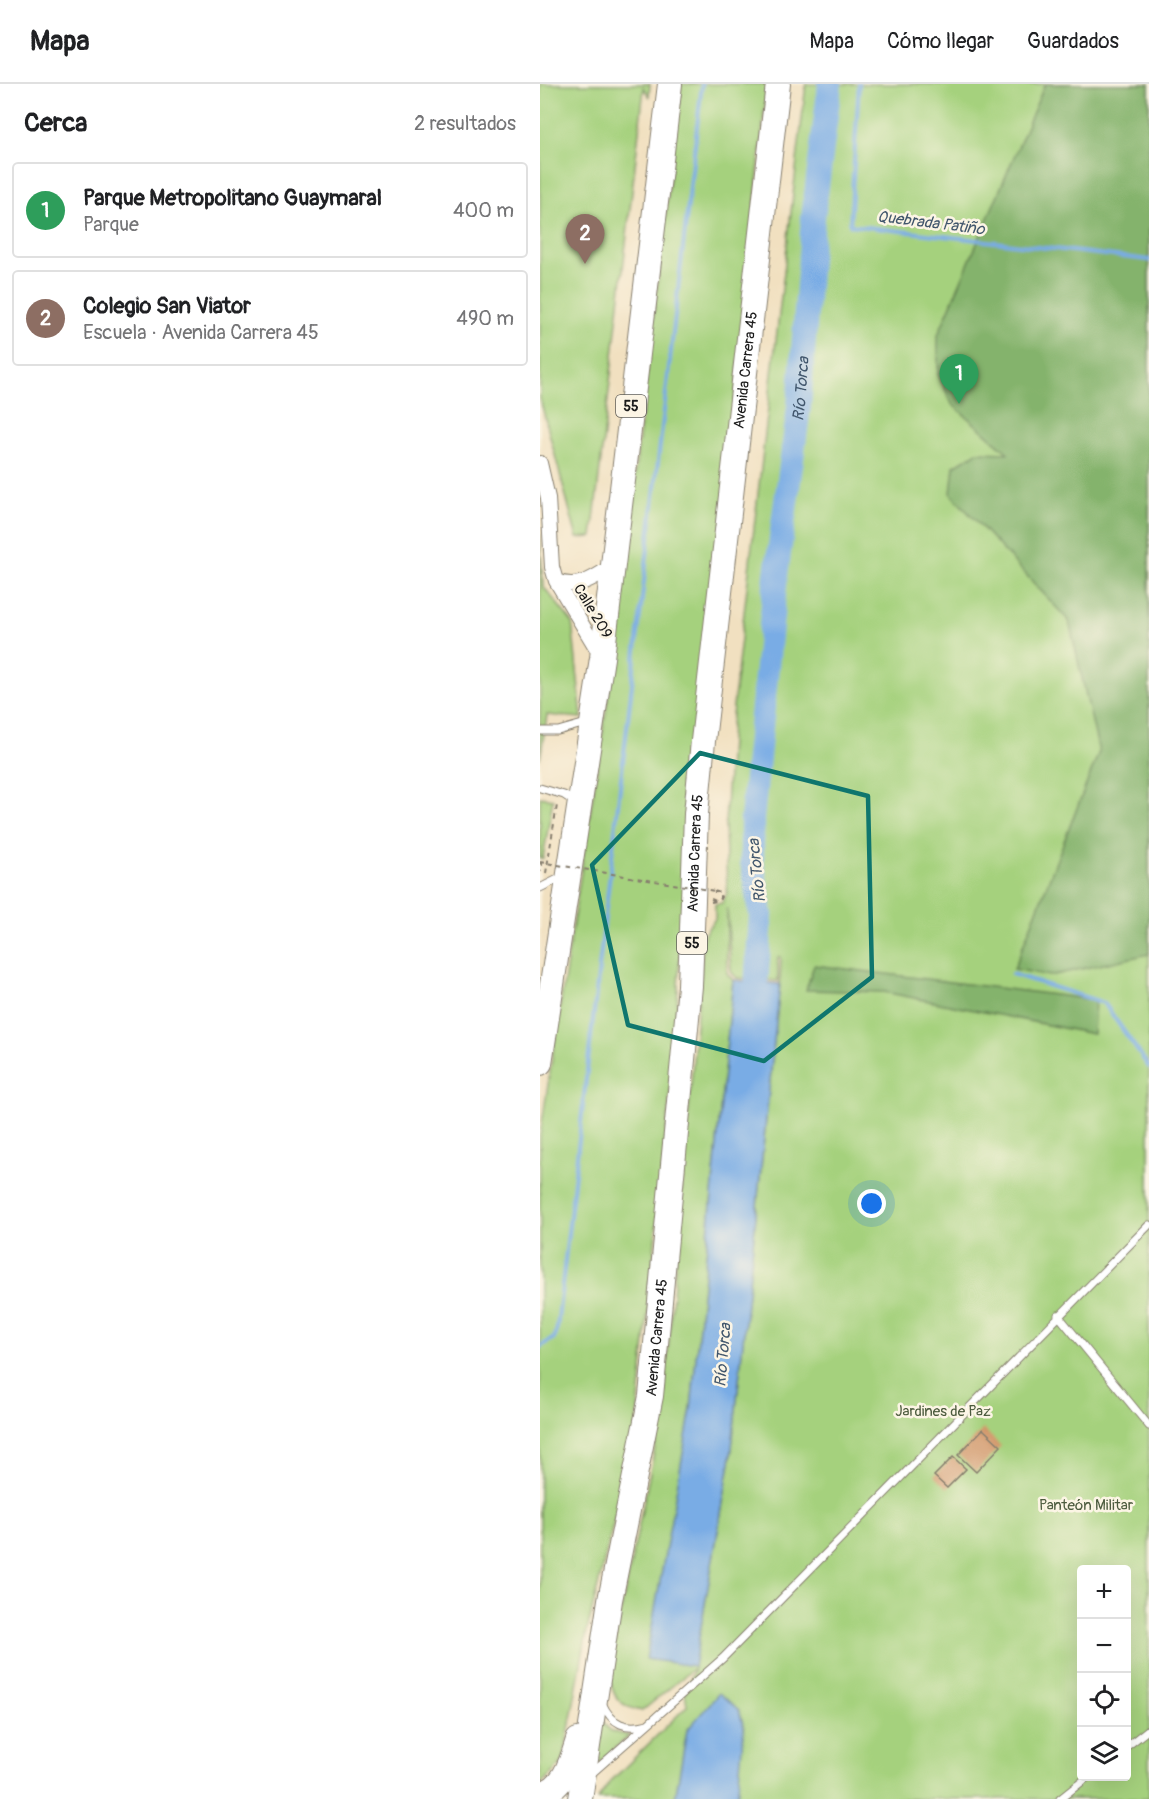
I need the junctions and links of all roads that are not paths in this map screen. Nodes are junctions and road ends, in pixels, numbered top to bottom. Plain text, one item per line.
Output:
1 (670, 84) edge
2 (778, 84) edge
3 (540, 464) edge
4 (612, 566) junction
5 (556, 581) junction
6 (602, 658) junction
7 (593, 719) junction
8 (540, 731) edge
9 (540, 788) edge
10 (580, 806) junction
11 (571, 871) junction
12 (542, 887) edge
13 (540, 1063) edge
14 (1149, 1225) edge
15 (1058, 1315) junction
16 (1149, 1426) edge
17 (595, 1687) junction
18 (651, 1723) junction
19 (1149, 1730) edge
20 (1131, 1743) edge
21 (1083, 1781) edge
22 (581, 1790) edge
23 (540, 1793) edge
24 (1060, 1799) edge

1 - 4 highway, 55
2 - 17 highway, Avenida Carrera 45 / 55
3 - 5 street, Calle 209
4 - 5 street, Calle 209
4 - 6 highway, 55
5 - 6 street, Calle 209
6 - 7 highway, 55
7 - 8 lane
7 - 10 highway, 55
9 - 10 lane
10 - 11 highway, 55
11 - 12 lane
11 - 13 highway, 55
14 - 15 lane
15 - 16 lane
15 - 18 lane
17 - 18 lane
17 - 22 highway, Avenida Carrera 45 / 55
17 - 23 highway
18 - 22 lane
19 - 20 lane
21 - 24 lane

